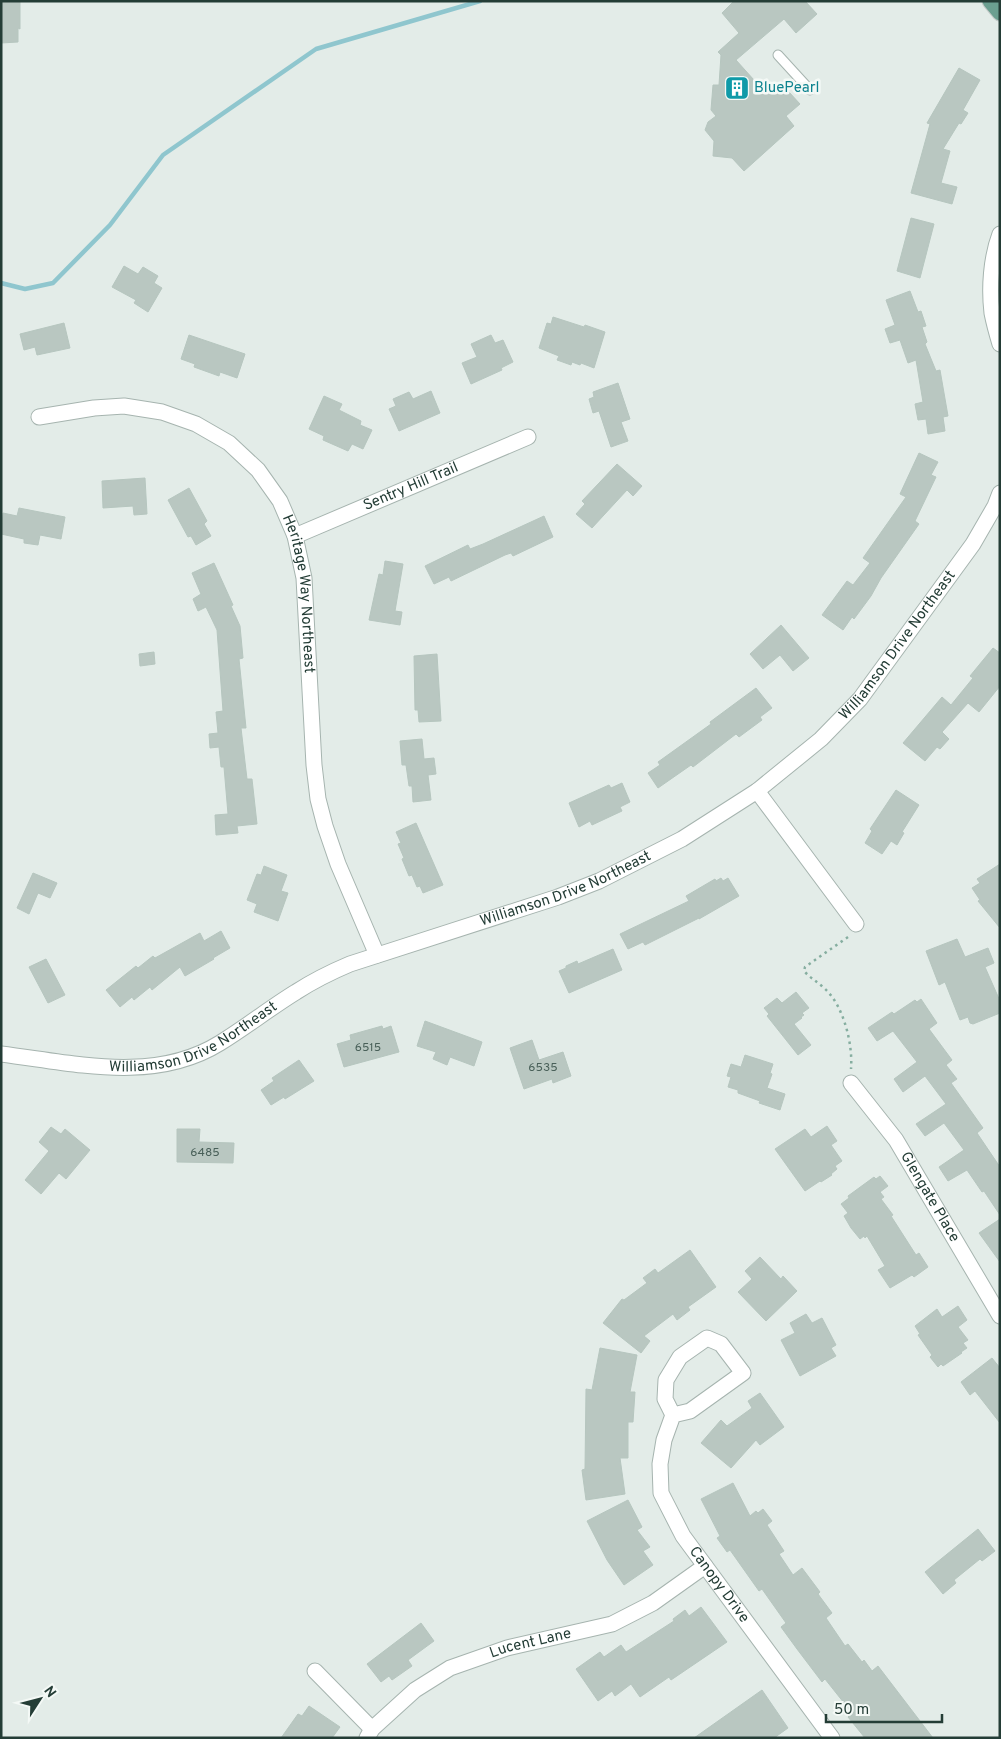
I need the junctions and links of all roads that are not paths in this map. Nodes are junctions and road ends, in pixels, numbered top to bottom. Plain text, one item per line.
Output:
1 (990, 1) edge
2 (1000, 13) edge
3 (778, 55) dead end
4 (810, 90) dead end
5 (1000, 234) edge
6 (1000, 344) edge
7 (39, 417) dead end
8 (528, 437) dead end
9 (1000, 493) edge
10 (295, 536) junction
11 (757, 790) junction
12 (856, 924) road end
13 (377, 955) junction
14 (1, 1054) edge
15 (850, 1084) road end
16 (1000, 1316) edge
17 (673, 1415) junction
18 (705, 1566) junction
19 (315, 1671) dead end
20 (369, 1734) edge
21 (828, 1736) edge

1 - 2 main road
3 - 4 lane
5 - 6 street
7 - 10 street, Heritage Way Northeast
8 - 10 street, Sentry Hill Trail
9 - 11 street, Williamson Drive Northeast
10 - 13 street, Heritage Way Northeast
11 - 12 street
11 - 13 street, Williamson Drive Northeast
13 - 14 street, Williamson Drive Northeast
15 - 16 street, Glengate Place
17 - 17 street
17 - 18 street, Canopy Drive
18 - 20 street, Lucent Lane
18 - 21 street, Canopy Drive
19 - 20 street

